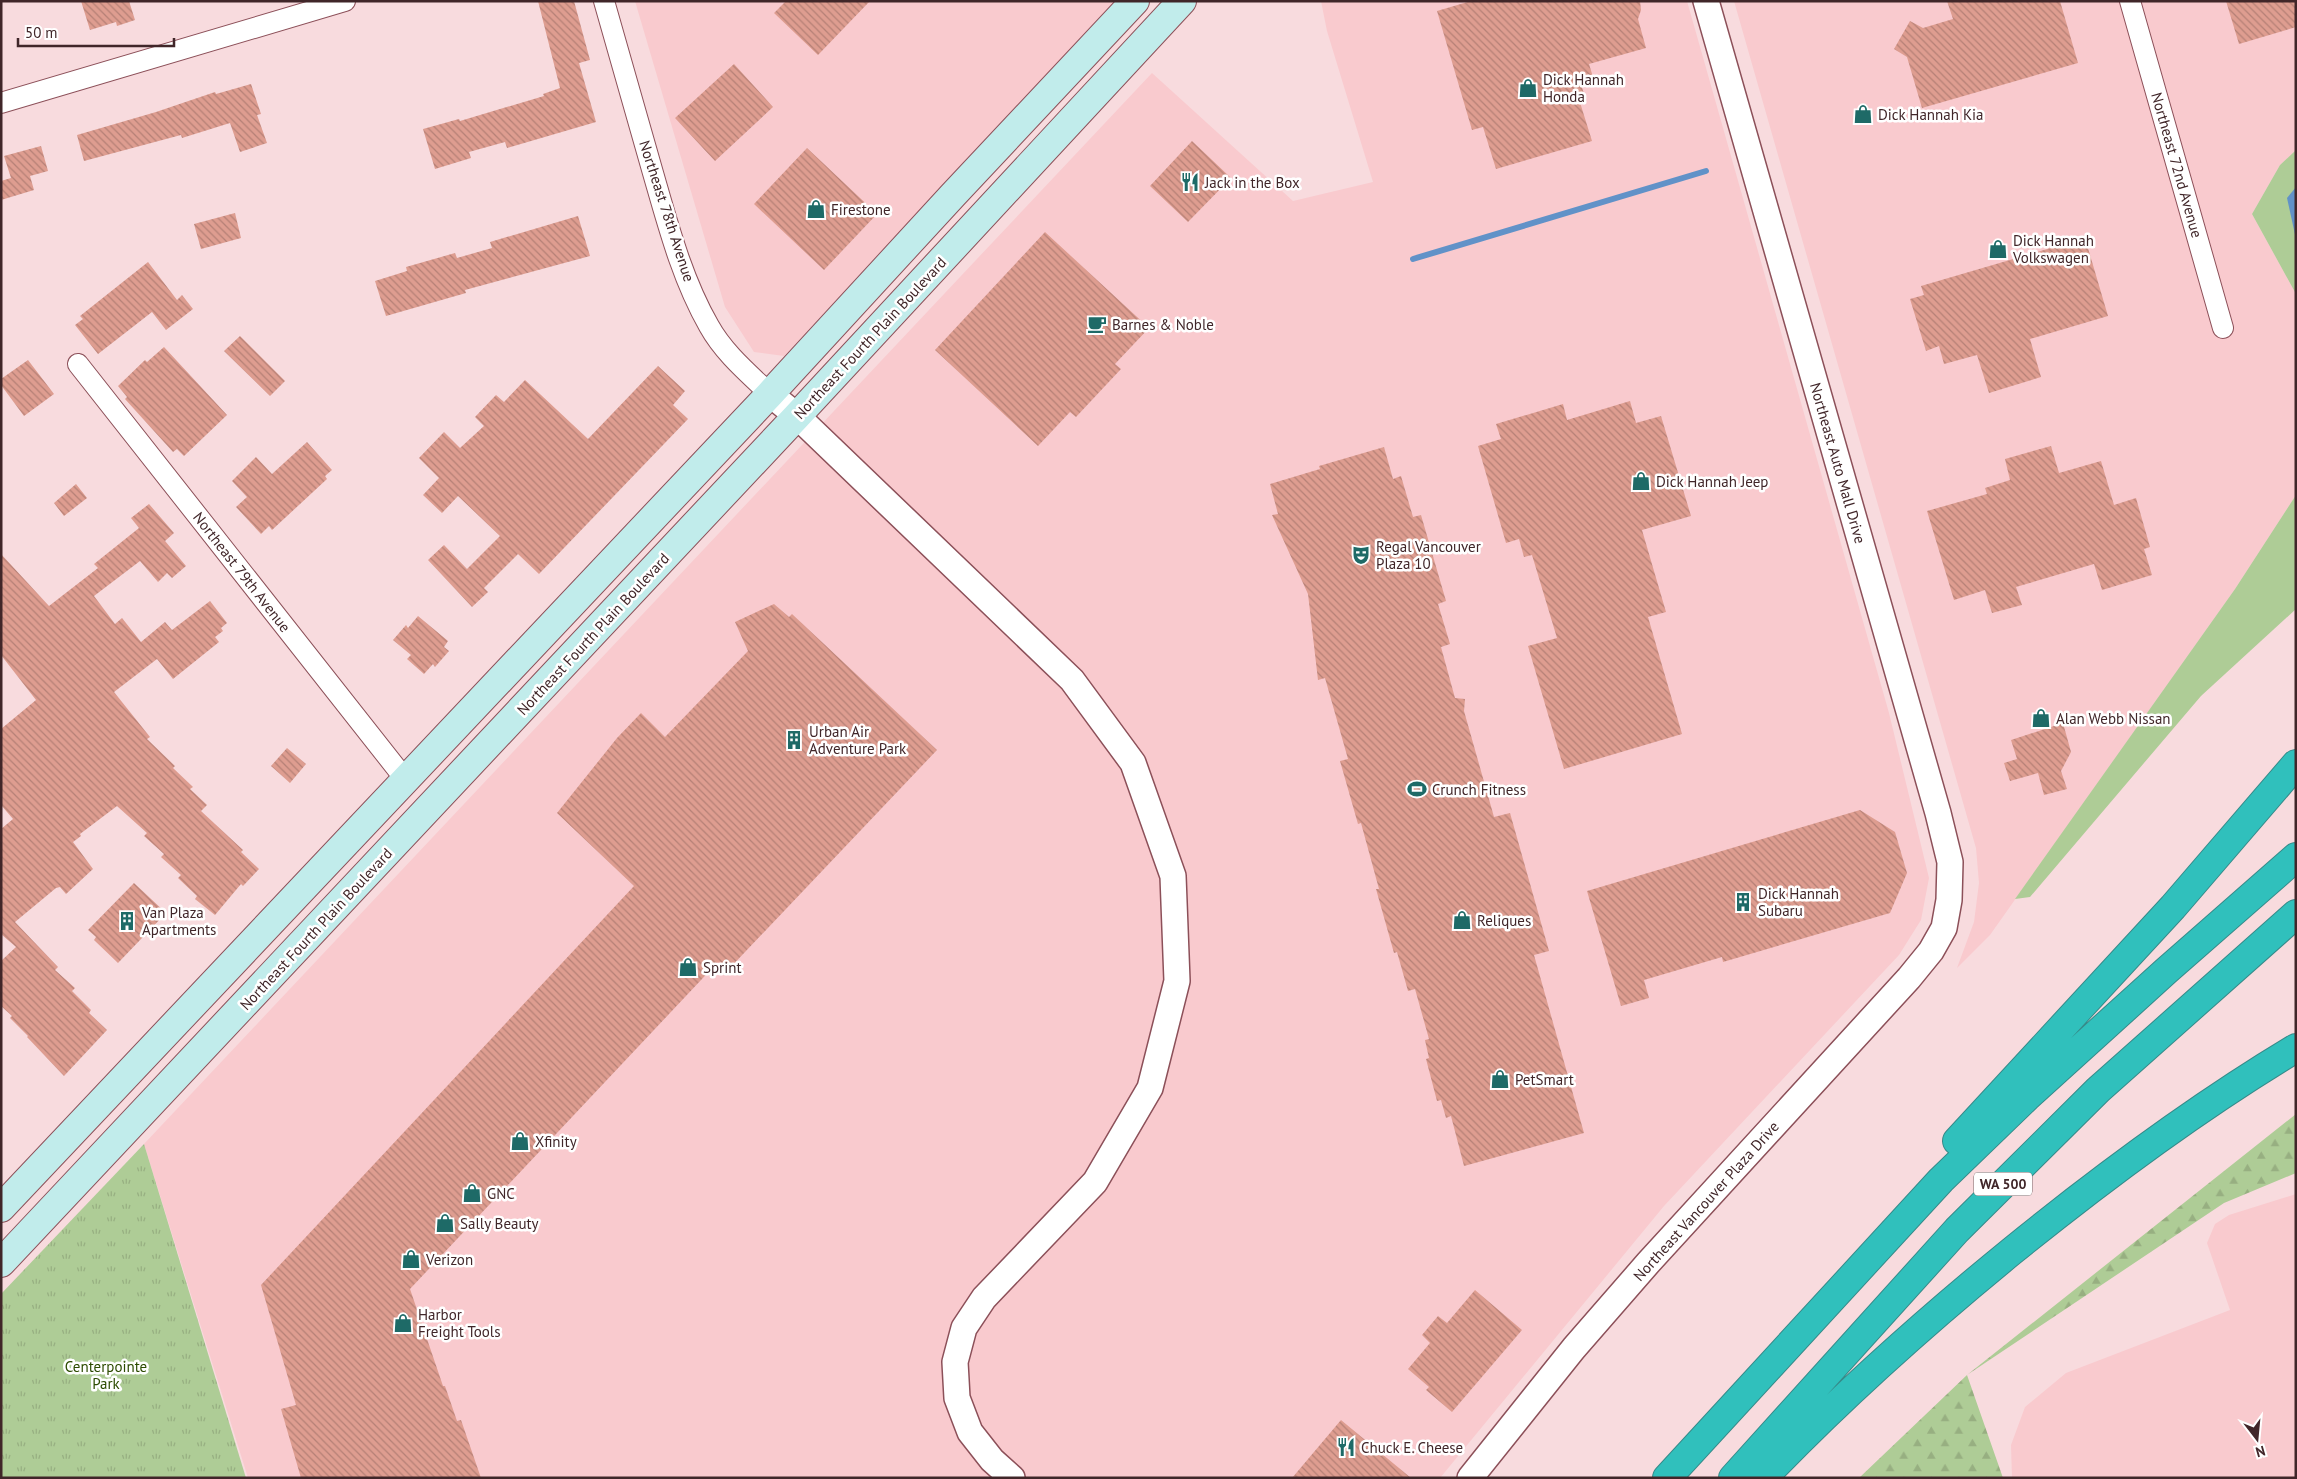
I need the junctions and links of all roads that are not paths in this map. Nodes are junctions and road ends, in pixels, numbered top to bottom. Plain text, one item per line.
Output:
1 (345, 1) edge
2 (604, 1) edge
3 (1135, 1) edge
4 (1182, 1) edge
5 (1706, 1) edge
6 (2130, 1) edge
7 (1165, 11) edge
8 (1, 103) edge
9 (2223, 328) dead end
10 (78, 364) dead end
11 (770, 394) junction
12 (797, 416) junction
13 (2296, 764) edge
14 (405, 780) junction
15 (2296, 857) edge
16 (2296, 914) edge
17 (1944, 928) joint
18 (2296, 1048) edge
19 (1, 1208) edge
20 (1884, 1240) junction
21 (1, 1263) edge
22 (1012, 1478) edge
23 (1470, 1478) edge
24 (1667, 1478) edge
25 (1733, 1478) edge
26 (1763, 1478) edge

1 - 8 street
2 - 11 street, Northeast 78th Avenue
3 - 11 main road
4 - 7 main road, Northeast Fourth Plain Boulevard
5 - 17 street, Northeast Auto Mall Drive
6 - 9 street, Northeast 72nd Avenue
7 - 12 main road, Northeast Fourth Plain Boulevard
10 - 14 street, Northeast 79th Avenue
11 - 12 street, Northeast 78th Avenue
11 - 14 main road
12 - 21 main road, Northeast Fourth Plain Boulevard
12 - 22 street, Northeast 78th Avenue
13 - 20 highway
14 - 19 main road
15 - 20 highway, WA 500
16 - 25 highway, WA 500
17 - 23 street, Northeast Vancouver Plaza Drive
18 - 26 highway
20 - 24 highway, WA 500

